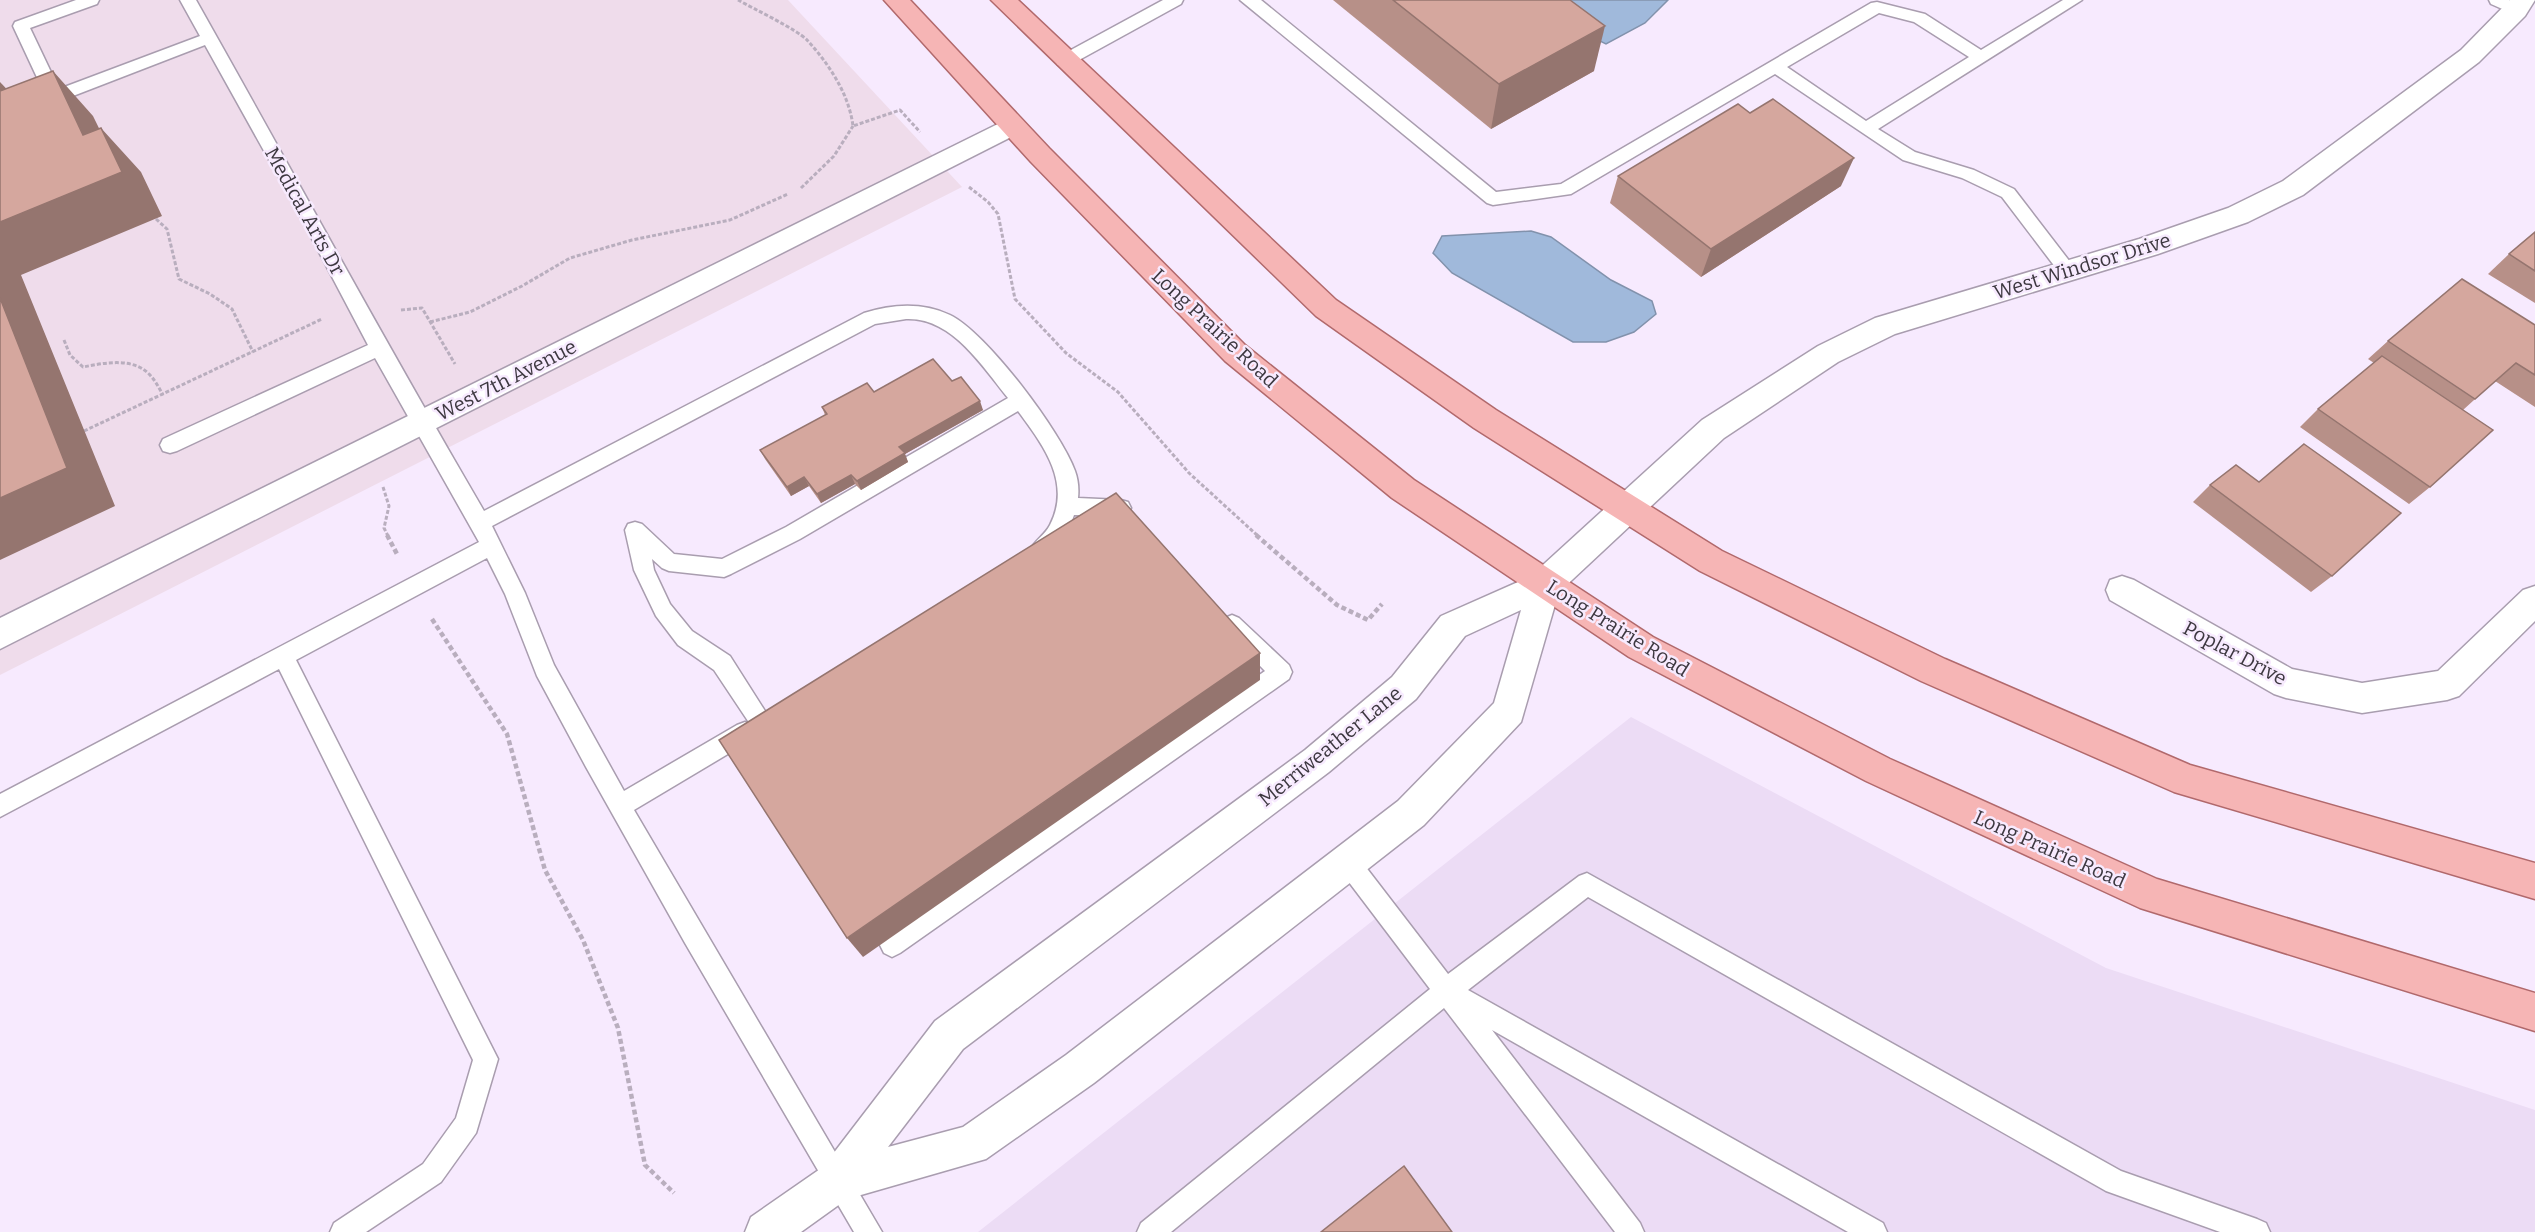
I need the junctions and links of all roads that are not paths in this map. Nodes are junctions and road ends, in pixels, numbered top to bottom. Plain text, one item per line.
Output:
1 (91, 0) edge
2 (188, 0) edge
3 (896, 0) edge
4 (1003, 0) edge
5 (1175, 0) edge
6 (1248, 0) edge
7 (2074, 0) edge
8 (2512, 3) edge
9 (1884, 4) edge
10 (209, 38) junction
11 (1982, 57) junction
12 (1064, 60) junction
13 (1776, 67) junction
14 (1012, 126) junction
15 (1866, 129) junction
16 (2068, 271) junction
17 (379, 348) junction
18 (1019, 401) junction
19 (423, 422) junction
20 (170, 445) dead end
21 (1067, 506) junction
22 (1626, 507) junction
23 (1137, 517) edge
24 (480, 523) junction
25 (492, 545) junction
26 (1022, 562) edge
27 (1545, 584) junction
28 (2122, 590) dead end
29 (2535, 600) edge
30 (1221, 611) edge
31 (0, 634) edge
32 (283, 656) junction
33 (0, 806) edge
34 (620, 806) junction
35 (1347, 861) junction
36 (2535, 881) edge
37 (889, 939) edge
38 (1446, 991) junction
39 (2535, 1012) edge
40 (837, 1181) junction
41 (343, 1232) edge
42 (766, 1232) edge
43 (869, 1232) edge
44 (1150, 1232) edge
45 (1631, 1232) edge
46 (1874, 1232) edge
47 (2257, 1232) edge

1 - 10 lane
2 - 10 lane, Medical Arts Dr
3 - 14 main road, Long Prairie Road
4 - 12 main road
5 - 12 lane
6 - 13 lane
7 - 11 lane
8 - 16 street, West Windsor Drive
9 - 11 lane
9 - 13 lane
10 - 17 lane, Medical Arts Dr
11 - 15 lane
12 - 22 main road
13 - 15 lane
14 - 19 street, West 7th Avenue
14 - 27 main road, Long Prairie Road
15 - 16 lane
16 - 22 street, West Windsor Drive
17 - 19 lane, Medical Arts Dr
17 - 20 lane
18 - 21 lane
18 - 24 lane
18 - 34 lane
19 - 24 lane, Medical Arts Dr
19 - 31 street, West 7th Avenue
21 - 23 lane
21 - 26 lane
22 - 27 street, West Windsor Drive
22 - 36 main road
24 - 25 lane, Medical Arts Dr
25 - 32 lane
25 - 34 lane, Medical Arts Dr
27 - 35 street, Merriweather Lane
27 - 39 main road, Long Prairie Road
27 - 40 street, Merriweather Lane
28 - 29 street, Poplar Drive
30 - 37 lane
32 - 33 lane
32 - 41 lane
34 - 40 lane, Medical Arts Dr
35 - 38 lane
35 - 40 street, Merriweather Lane
38 - 44 lane
38 - 45 lane
38 - 46 lane
38 - 47 lane
40 - 42 street, Merriweather Lane
40 - 43 lane, Medical Arts Dr

